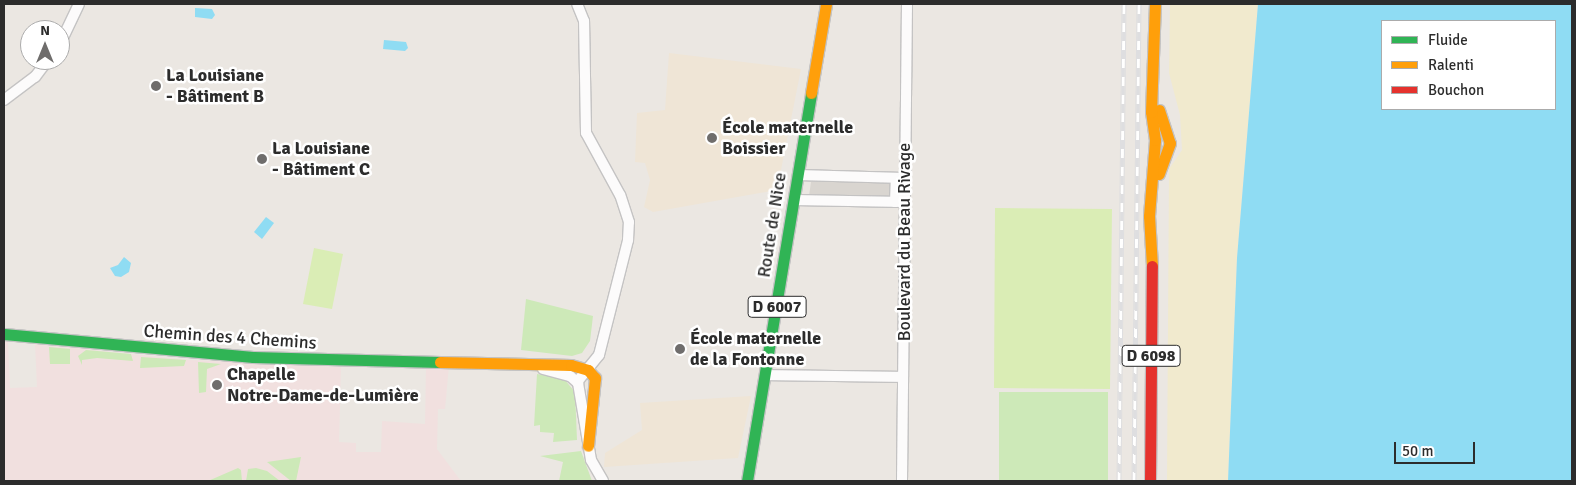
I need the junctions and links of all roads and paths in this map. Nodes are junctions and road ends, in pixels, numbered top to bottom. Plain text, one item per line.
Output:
1 (79, 4) edge
2 (577, 4) edge
3 (826, 4) edge
4 (907, 4) edge
5 (1155, 4) edge
6 (70, 23) edge
7 (1153, 62) junction
8 (40, 70) edge
9 (4, 100) edge
10 (1155, 143) junction
11 (1168, 144) junction
12 (798, 175) junction
13 (900, 178) junction
14 (794, 200) junction
15 (900, 202) junction
16 (1152, 230) junction
17 (4, 334) edge
18 (455, 360) junction
19 (588, 370) junction
20 (766, 375) junction
21 (903, 377) junction
22 (577, 382) junction
23 (588, 446) junction
24 (603, 481) edge
25 (747, 481) edge
26 (902, 481) edge
27 (1150, 481) edge

1 - 6 street
2 - 19 street
3 - 12 main road, Route de Nice / D 6007
4 - 13 street, Boulevard du Beau Rivage
5 - 7 main road, D 6098
7 - 10 main road, D 6098
7 - 11 main road, D 6098
8 - 9 street
10 - 11 main road
10 - 16 main road, D 6098
11 - 16 main road, D 6098
12 - 13 street
12 - 14 main road, Route de Nice / D 6007
13 - 15 street, Boulevard du Beau Rivage
14 - 15 street
14 - 20 main road, Route de Nice / D 6007
15 - 21 street, Boulevard du Beau Rivage
16 - 27 main road, D 6098
17 - 18 main road, Chemin des 4 Chemins
18 - 19 main road, Chemin des 4 Chemins
18 - 22 street, Chemin des 4 Chemins
19 - 22 street
19 - 23 main road
20 - 21 street
20 - 25 main road, Route de Nice / D 6007
21 - 26 street, Boulevard du Beau Rivage
22 - 23 street
23 - 24 street

